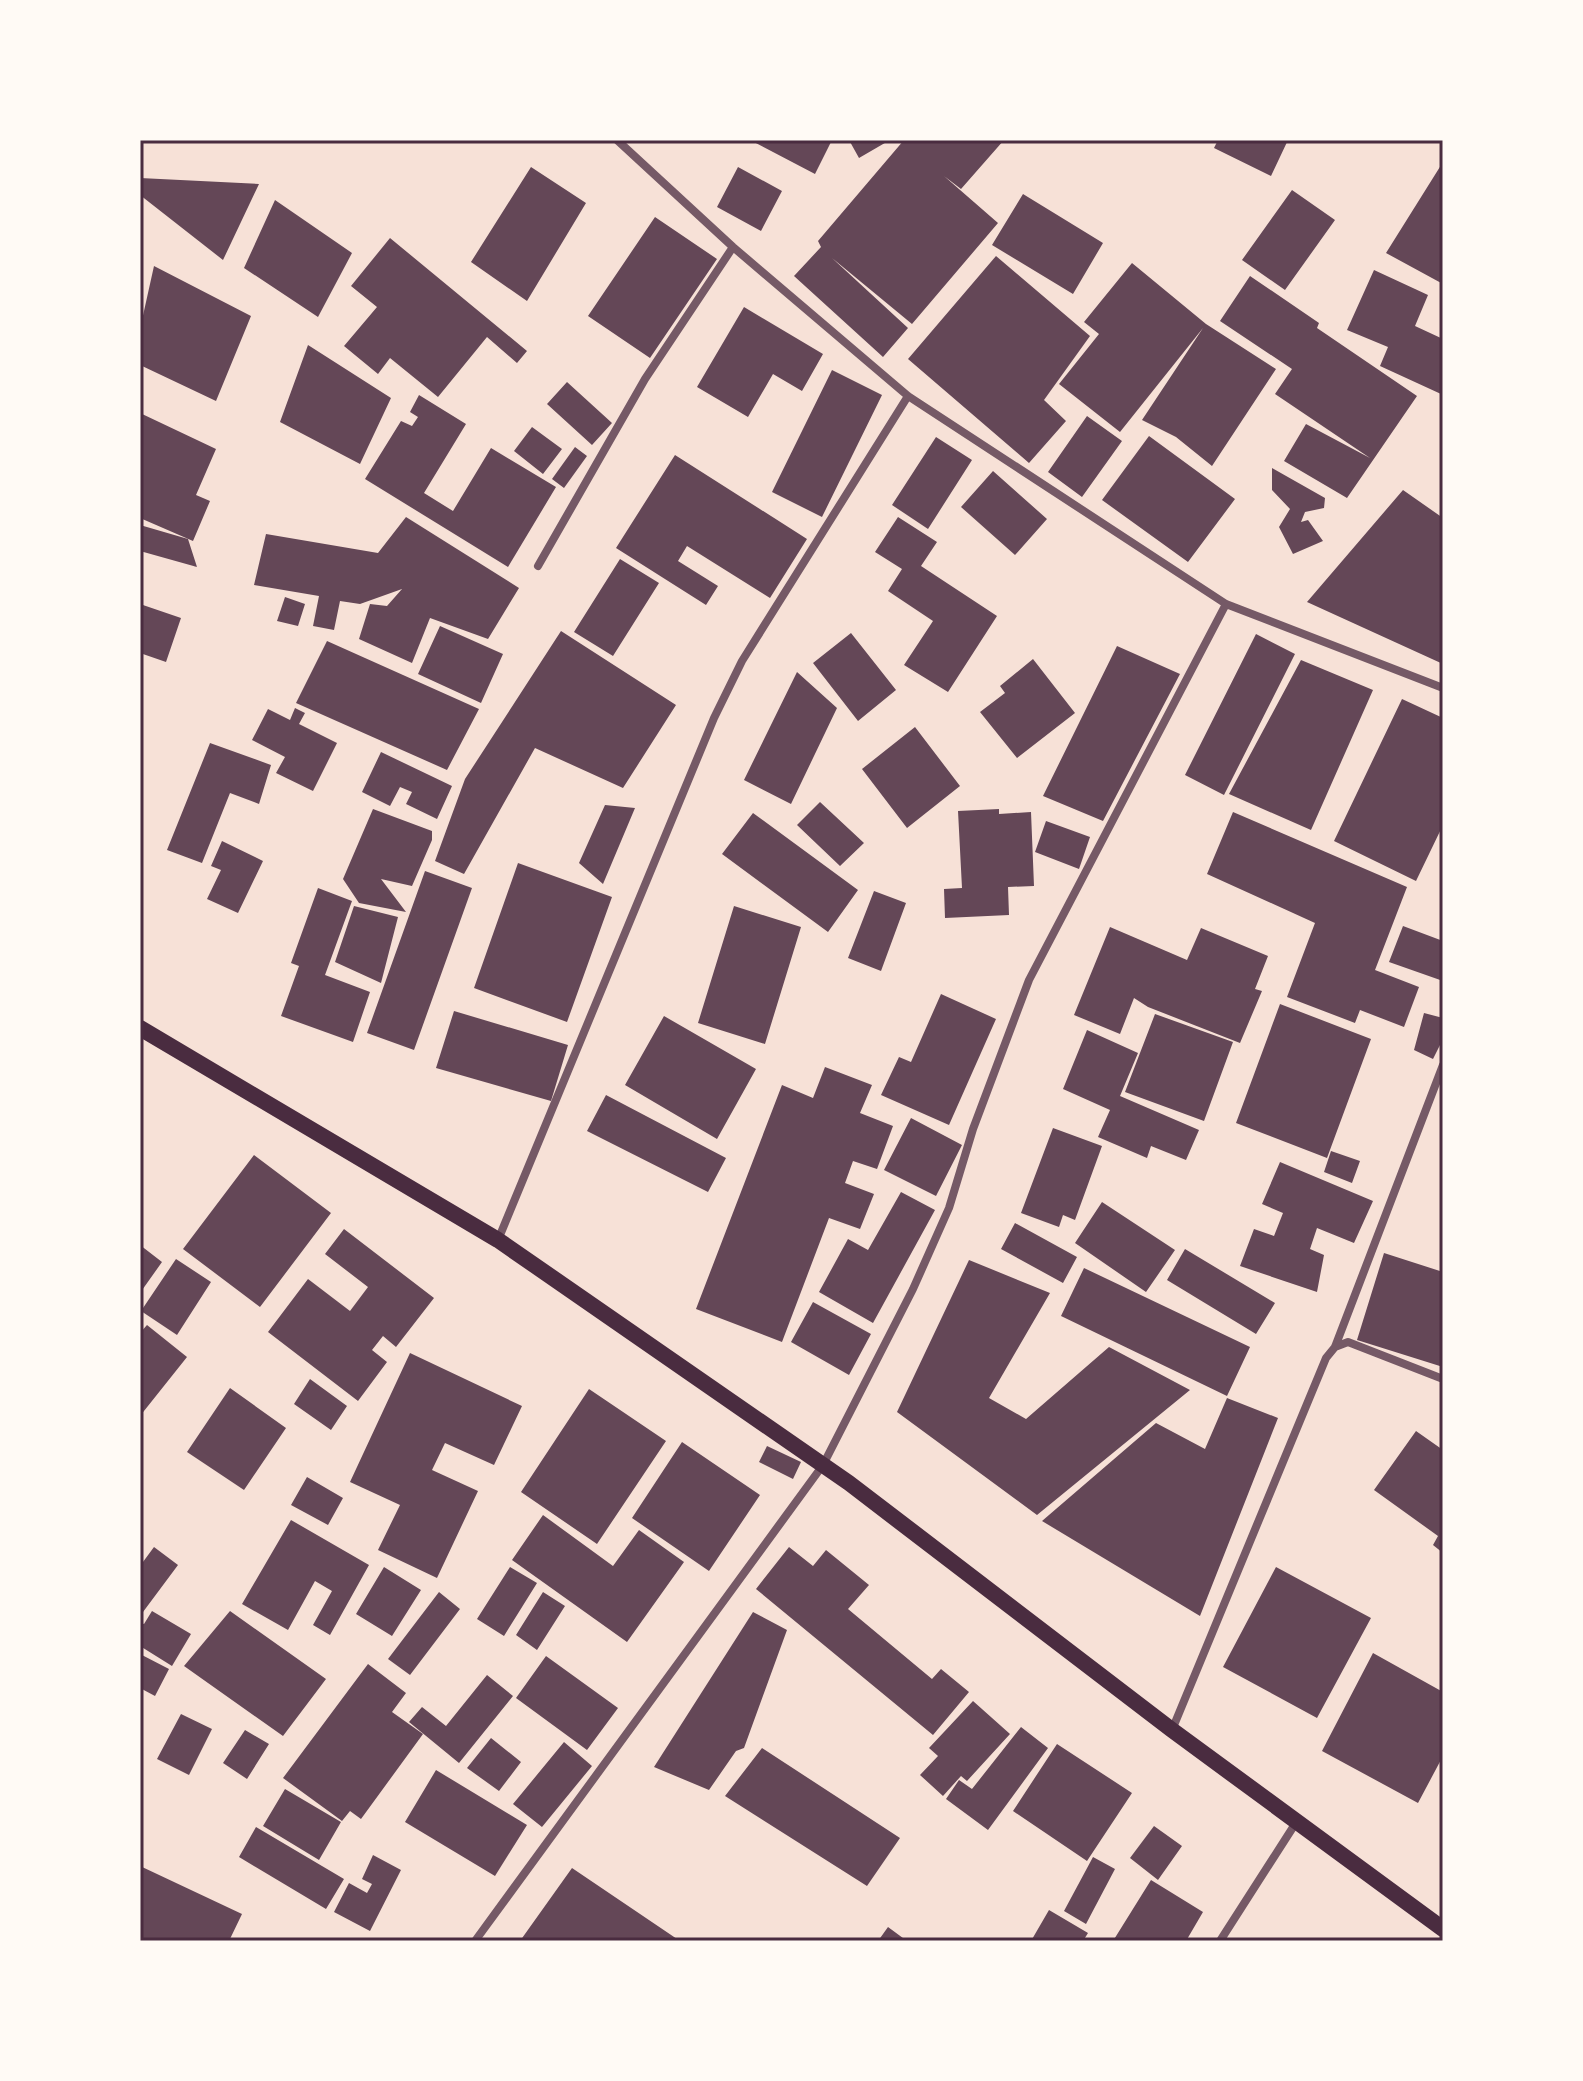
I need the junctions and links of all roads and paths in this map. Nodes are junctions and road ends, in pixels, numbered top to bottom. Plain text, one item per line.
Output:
1 (617, 140) edge
2 (733, 247) junction
3 (908, 396) junction
4 (538, 566) dead end
5 (1226, 604) junction
6 (1443, 688) edge
7 (140, 1028) edge
8 (1443, 1065) edge
9 (498, 1240) junction
10 (1335, 1347) junction
11 (1443, 1379) edge
12 (823, 1465) junction
13 (1172, 1730) junction
14 (1297, 1821) junction
15 (1443, 1929) edge
16 (475, 1941) edge
17 (1220, 1941) edge

1 - 2 street
2 - 3 street
2 - 4 street
3 - 5 street
3 - 9 street
5 - 6 street
5 - 12 street
7 - 9 main road
8 - 10 street
9 - 12 main road
10 - 11 street
10 - 13 street
12 - 13 main road
12 - 16 street
13 - 14 main road
14 - 15 main road
14 - 17 street

